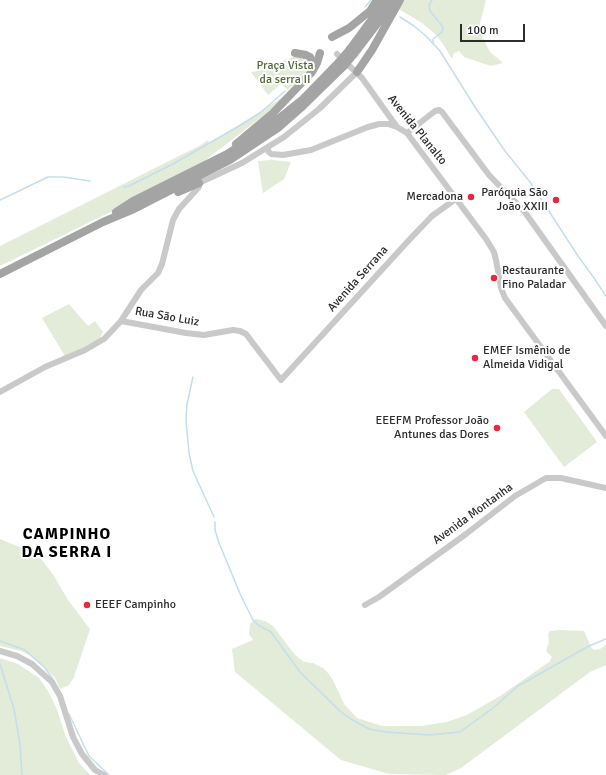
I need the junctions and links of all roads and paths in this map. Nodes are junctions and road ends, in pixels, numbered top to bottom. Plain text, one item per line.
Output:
1 (377, 0) edge
2 (393, 2) edge
3 (378, 18) junction
4 (332, 37) dead end
5 (295, 53) dead end
6 (320, 53) dead end
7 (340, 60) junction
8 (312, 72) junction
9 (357, 72) junction
10 (390, 117) junction
11 (379, 124) junction
12 (398, 127) junction
13 (407, 133) junction
14 (268, 147) junction
15 (228, 154) junction
16 (199, 183) junction
17 (457, 198) junction
18 (134, 209) junction
19 (103, 222) junction
20 (0, 274) edge
21 (121, 321) junction
22 (606, 326) edge
23 (233, 330) joint
24 (0, 392) edge
25 (606, 436) edge
26 (606, 488) edge
27 (365, 605) dead end
28 (0, 651) edge
29 (104, 775) edge

1 - 3 main road
2 - 3 main road
3 - 4 main road
3 - 7 main road, bridge
3 - 9 main road
5 - 8 main road
6 - 8 main road
7 - 9 street, Avenida Planalto
7 - 15 main road
7 - 18 main road
8 - 15 main road
9 - 10 street, Avenida Planalto
9 - 14 street
10 - 11 street
10 - 12 street, Avenida Planalto
11 - 12 street
11 - 14 street
12 - 13 street, Avenida Planalto
13 - 17 street, Avenida Planalto
13 - 22 street
14 - 16 street
15 - 19 main road
16 - 18 main road
16 - 21 street
17 - 23 street, Avenida Serrana
17 - 25 street, Avenida Planalto
18 - 19 main road
19 - 20 main road
21 - 23 street, Rua São Luiz
21 - 24 street
26 - 27 street, Avenida Montanha
28 - 29 street

